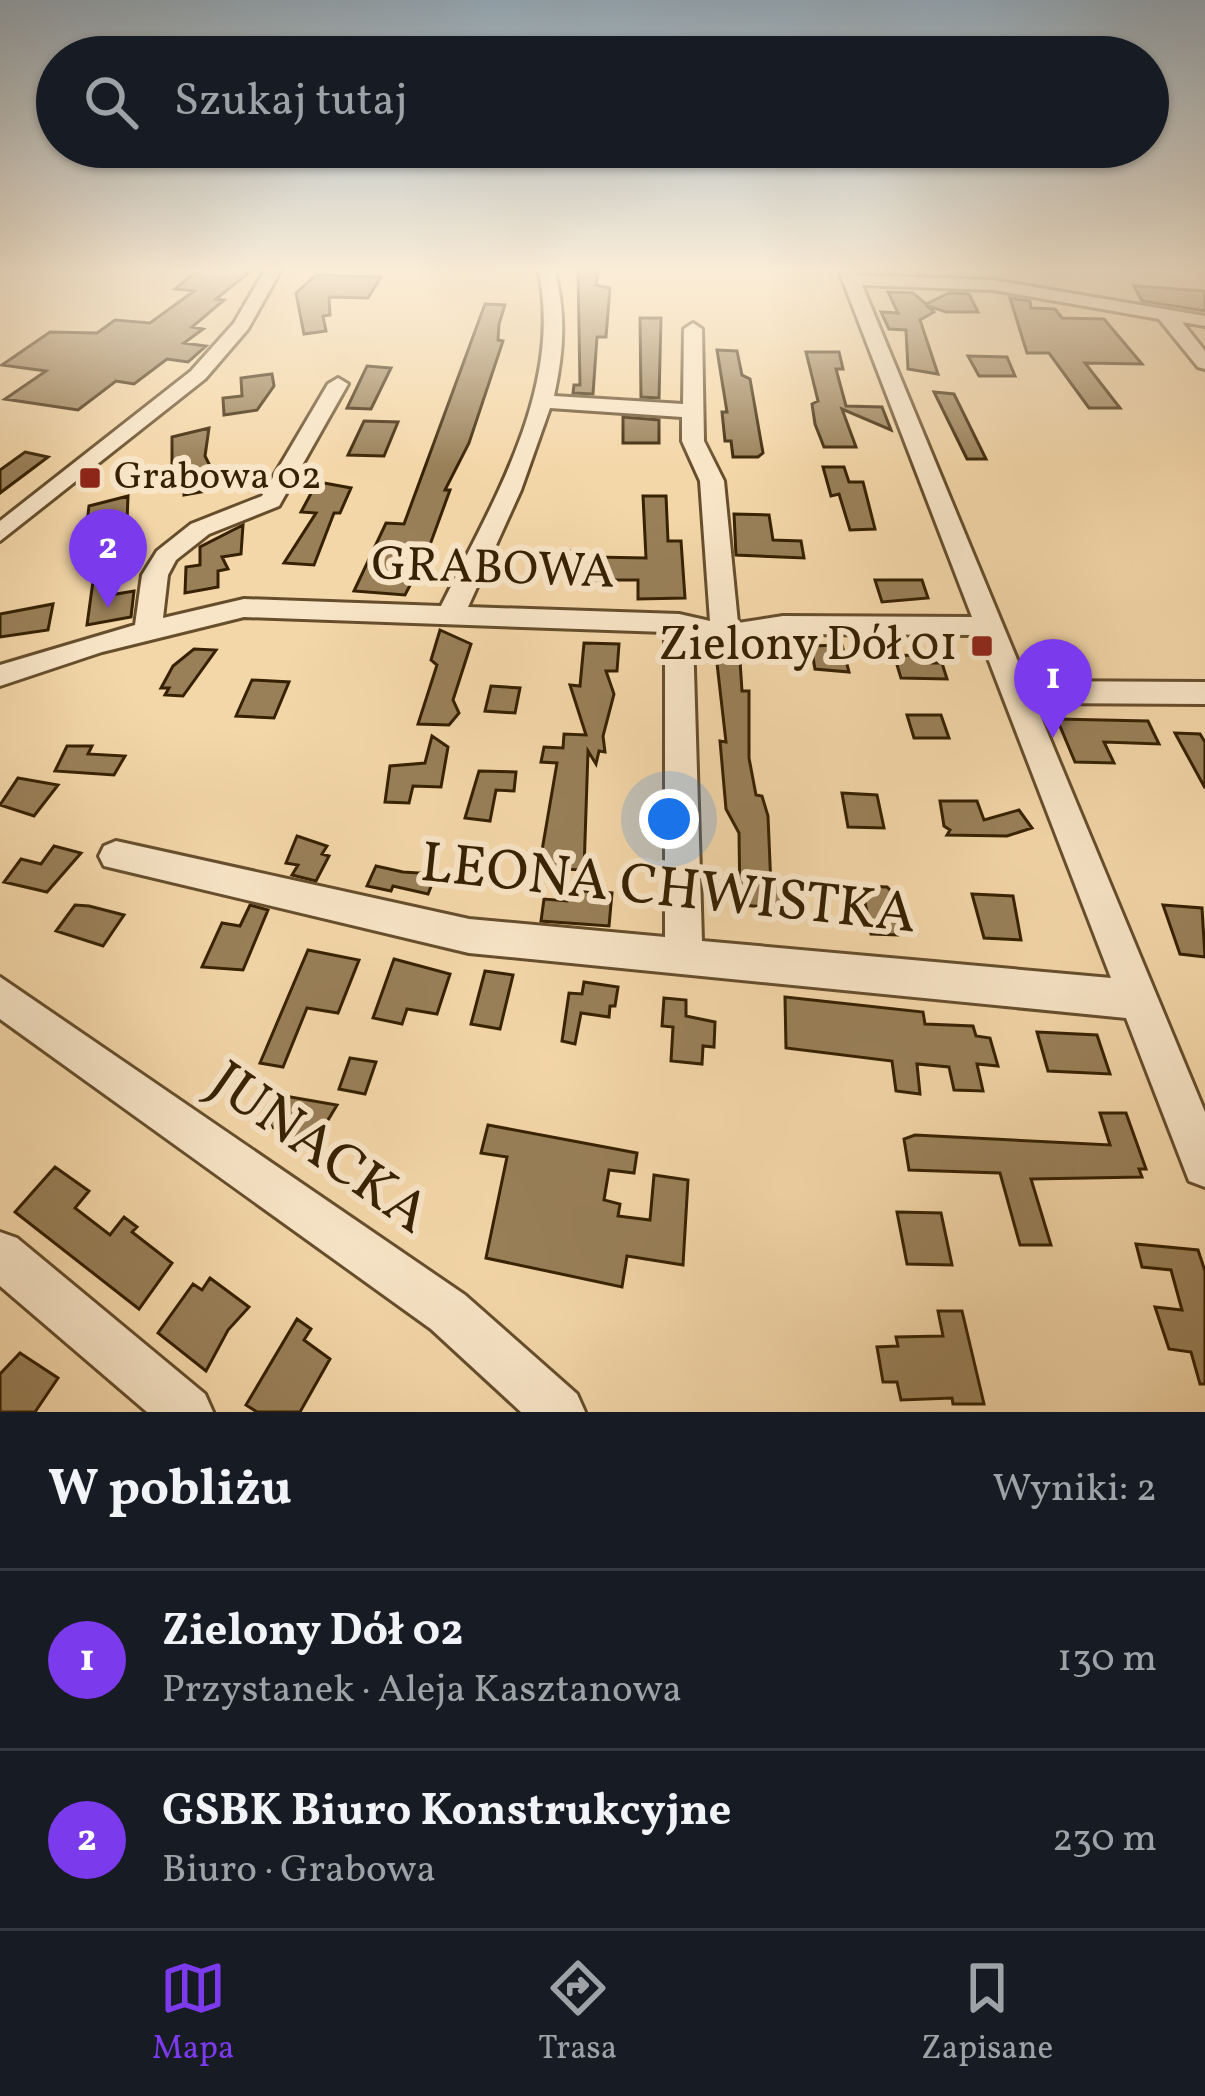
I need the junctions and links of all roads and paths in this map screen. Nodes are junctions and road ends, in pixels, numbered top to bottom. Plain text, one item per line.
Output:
1 (234, 334) edge
2 (554, 334) edge
3 (693, 334) edge
4 (873, 334) edge
5 (1181, 334) edge
6 (1205, 363) edge
7 (338, 384) dead end
8 (542, 401) junction
9 (693, 412) junction
10 (0, 533) edge
11 (452, 613) junction
12 (680, 622) junction
13 (990, 626) junction
14 (148, 630) junction
15 (725, 634) junction
16 (0, 676) edge
17 (1019, 692) junction
18 (1205, 692) edge
19 (116, 856) dead end
20 (684, 953) junction
21 (0, 996) edge
22 (1140, 1000) junction
23 (1205, 1165) edge
24 (0, 1255) edge
25 (187, 1412) edge
26 (559, 1412) edge

1 - 10 street
2 - 8 street
3 - 9 street
4 - 13 street
5 - 6 street
7 - 14 street
8 - 9 street
8 - 11 street
9 - 15 street
11 - 12 street, GRABOWA
11 - 14 street, GRABOWA
12 - 15 street, GRABOWA
12 - 20 street
13 - 15 street, GRABOWA
13 - 17 street
14 - 16 street, GRABOWA
17 - 18 street
17 - 22 street
19 - 20 street, LEONA CHWISTKA
20 - 22 street, LEONA CHWISTKA
21 - 26 street, JUNACKA
22 - 23 street
24 - 25 street

